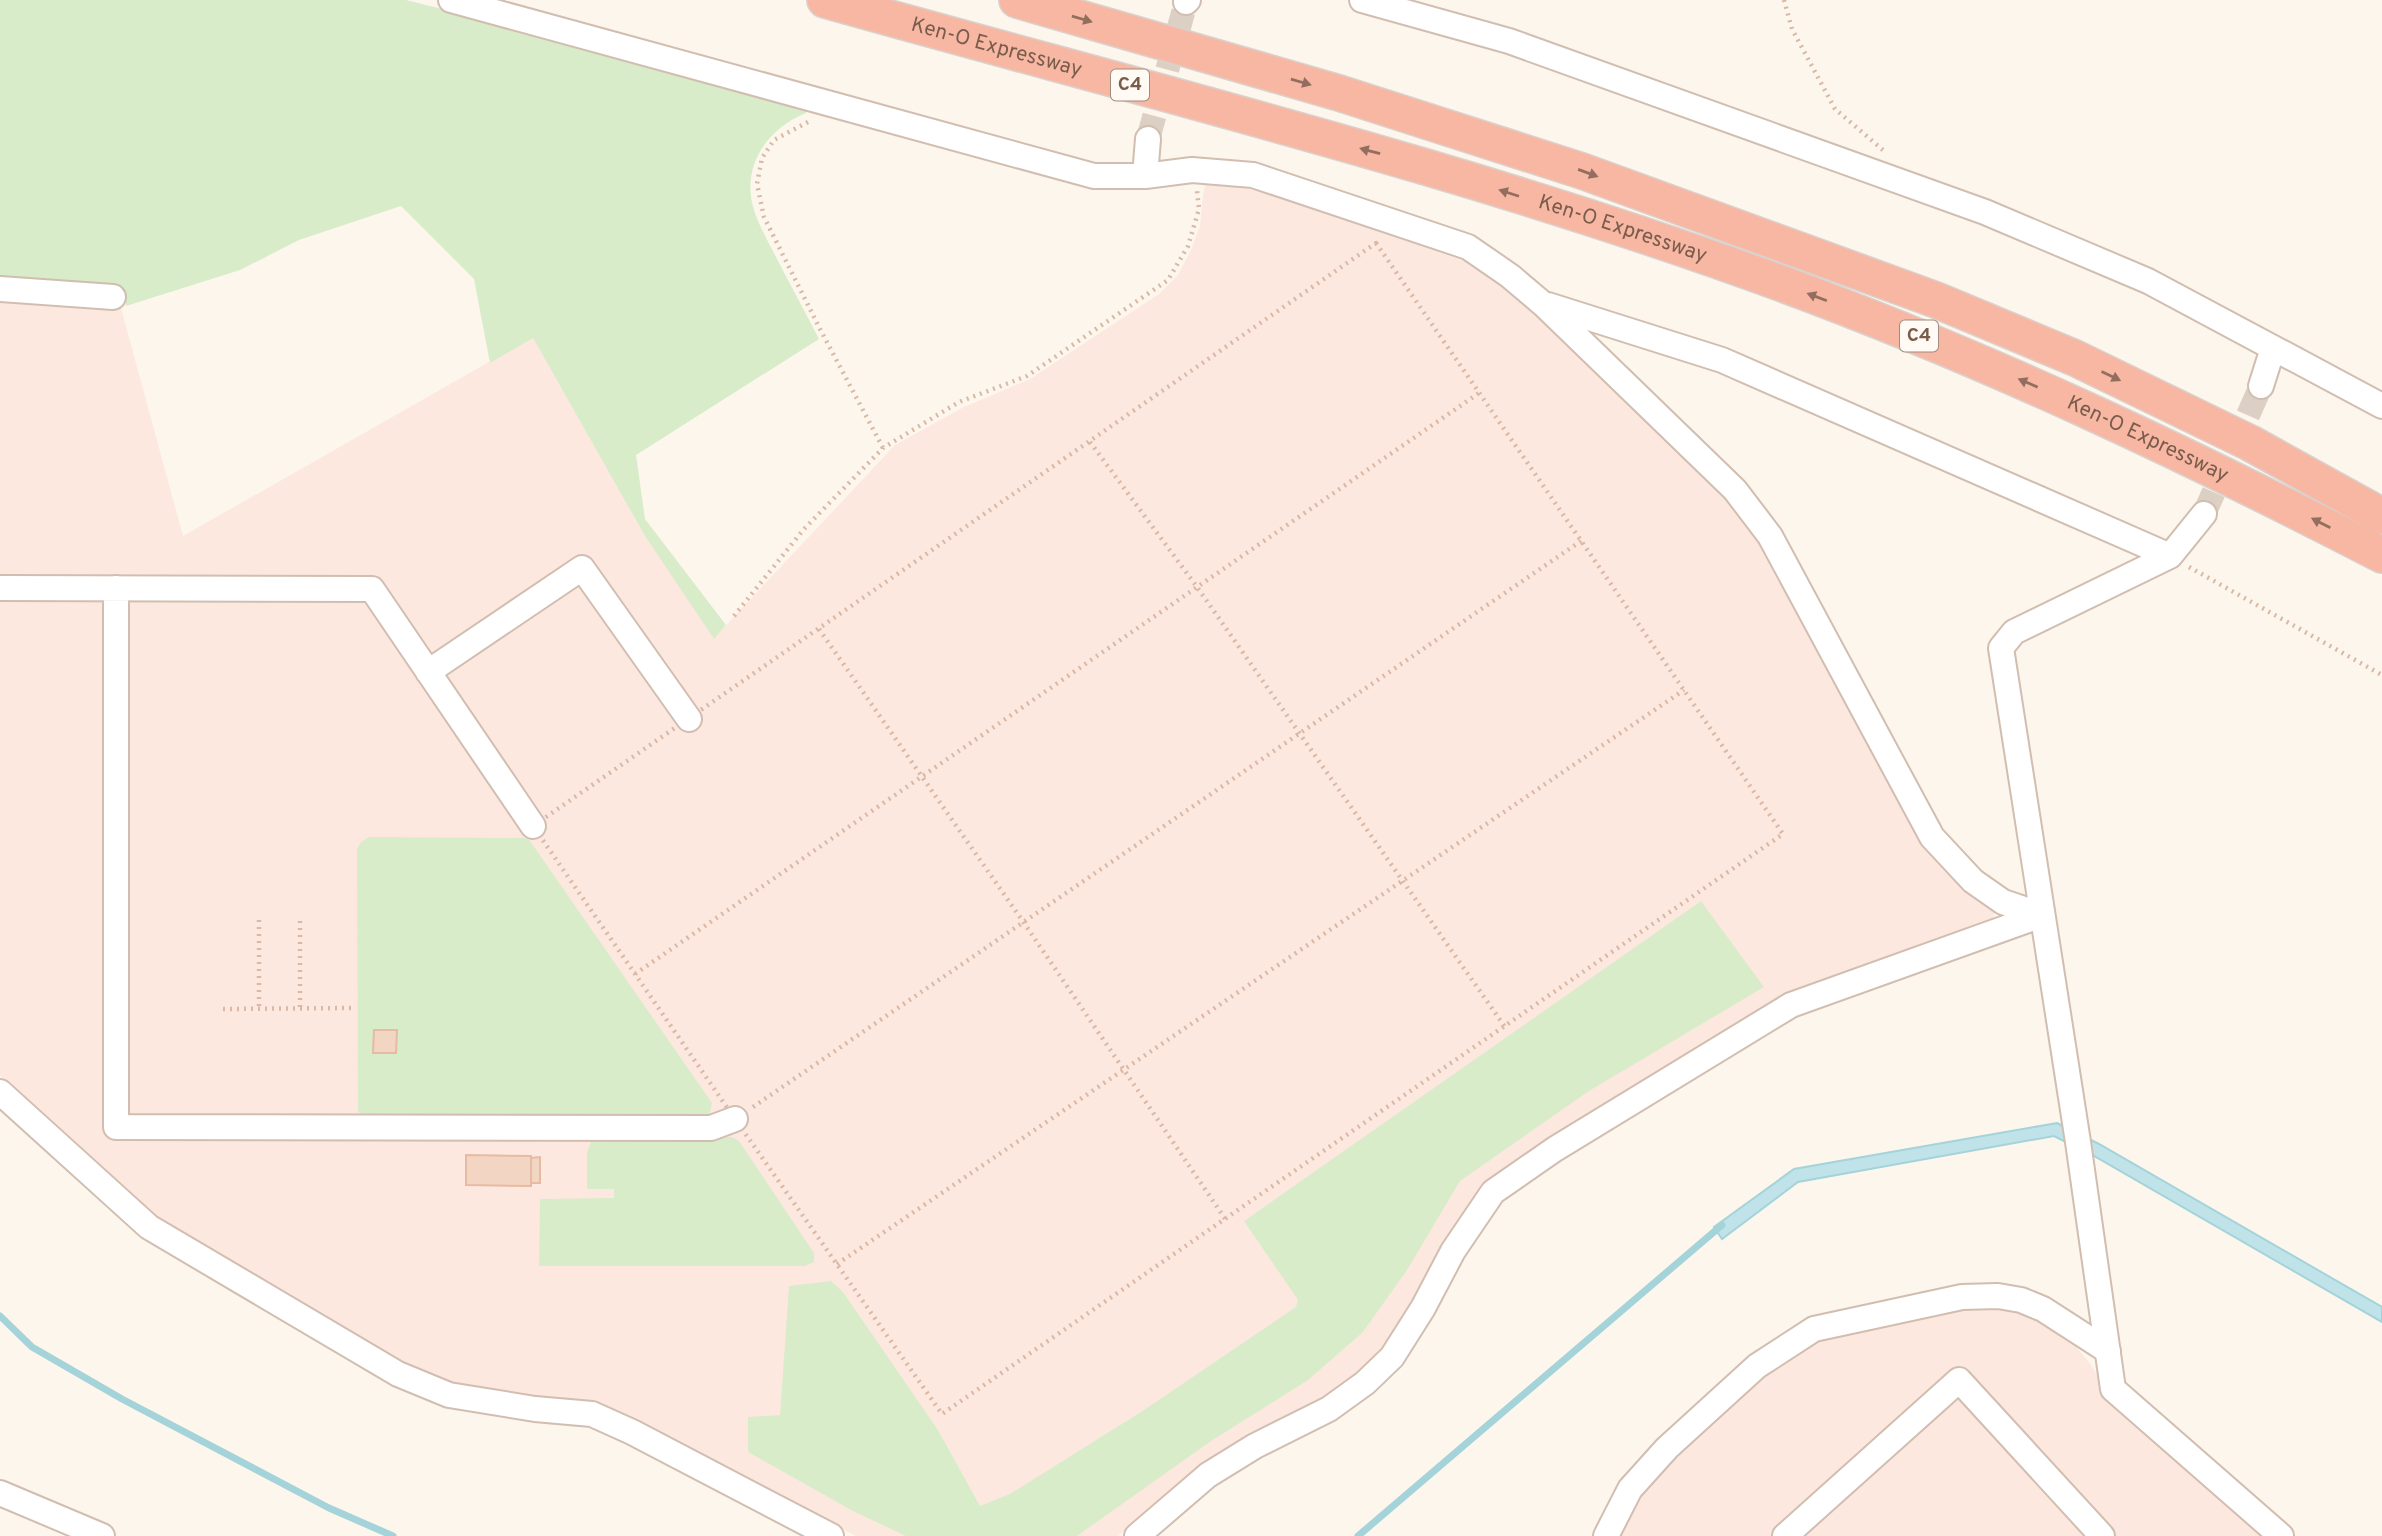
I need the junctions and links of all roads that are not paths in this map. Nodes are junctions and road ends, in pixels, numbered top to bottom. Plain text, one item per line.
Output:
1 (451, 0) edge
2 (825, 0) edge
3 (1017, 0) edge
4 (1363, 0) edge
5 (1148, 139) tunnel mouth
6 (1145, 176) junction
7 (0, 289) edge
8 (113, 297) dead end
9 (1543, 304) junction
10 (2273, 348) junction
11 (2261, 386) tunnel mouth
12 (2382, 406) edge
13 (2204, 514) tunnel mouth
14 (2382, 516) edge
15 (2382, 555) edge
16 (2170, 556) junction
17 (0, 587) edge
18 (116, 588) junction
19 (428, 672) junction
20 (689, 719) dead end
21 (533, 826) road end
22 (2042, 915) junction
23 (1, 1095) edge
24 (735, 1119) road end
25 (2108, 1351) junction
26 (0, 1493) edge
27 (102, 1536) edge
28 (831, 1536) edge
29 (1137, 1536) edge
30 (1606, 1536) edge
31 (1785, 1536) edge
32 (2102, 1536) edge
33 (2281, 1536) edge

1 - 6 street
15 -> 2 highway, Ken-O Expressway / C4
3 -> 14 highway, Ken-O Expressway / C4
4 - 10 street
5 - 6 street
6 - 9 street
7 - 8 street
9 - 16 street
9 - 22 street
10 - 11 street
10 - 12 street
13 - 16 street
16 - 22 street
17 - 18 street
18 - 19 street
18 - 24 street
19 - 20 street
19 - 21 street
22 - 25 street
22 - 29 street
23 - 28 street
25 - 30 street
25 - 33 street
26 - 27 street
31 - 32 street

